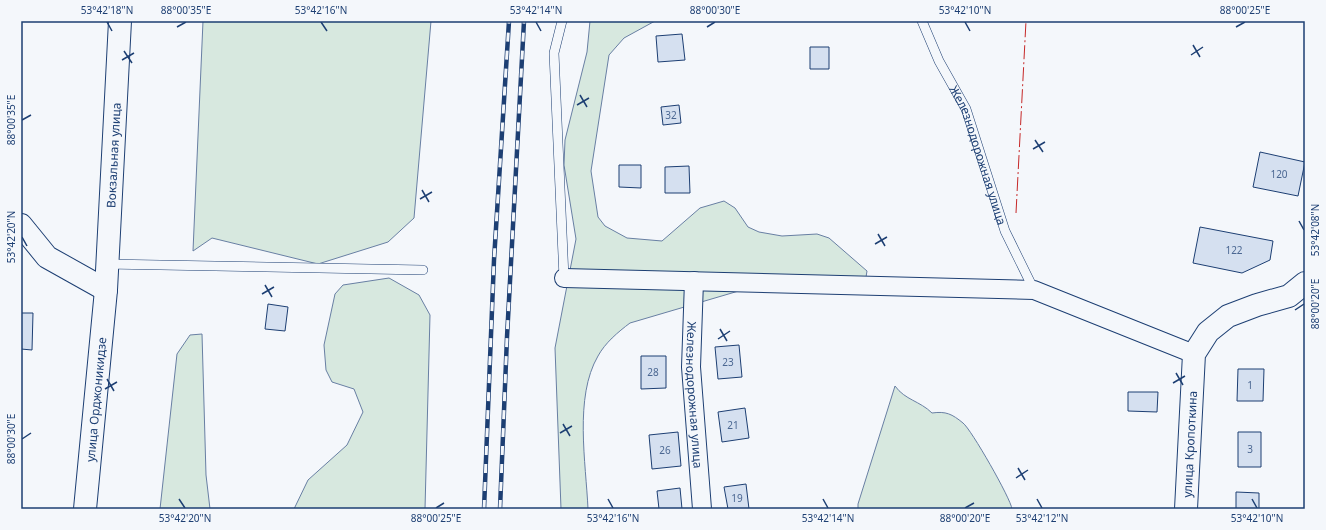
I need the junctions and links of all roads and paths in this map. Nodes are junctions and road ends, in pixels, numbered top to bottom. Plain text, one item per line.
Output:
1 (120, 21) edge
2 (562, 21) edge
3 (922, 21) edge
4 (21, 225) edge
5 (106, 264) junction
6 (423, 270) dead end
7 (564, 278) joint
8 (694, 282) junction
9 (106, 290) junction
10 (1034, 290) junction
11 (1300, 292) edge
12 (1194, 354) junction
13 (85, 509) edge
14 (702, 509) edge
15 (1186, 509) edge

1 - 5 main road, Вокзальная улица
2 - 7 lane
3 - 10 lane, Железнодорожная улица
4 - 9 main road
5 - 6 lane
5 - 9 main road, Вокзальная улица
7 - 8 street
8 - 10 street
8 - 14 street, Железнодорожная улица
9 - 13 main road, улица Орджоникидзе
10 - 12 street
11 - 12 main road
12 - 15 main road, улица Кропоткина

